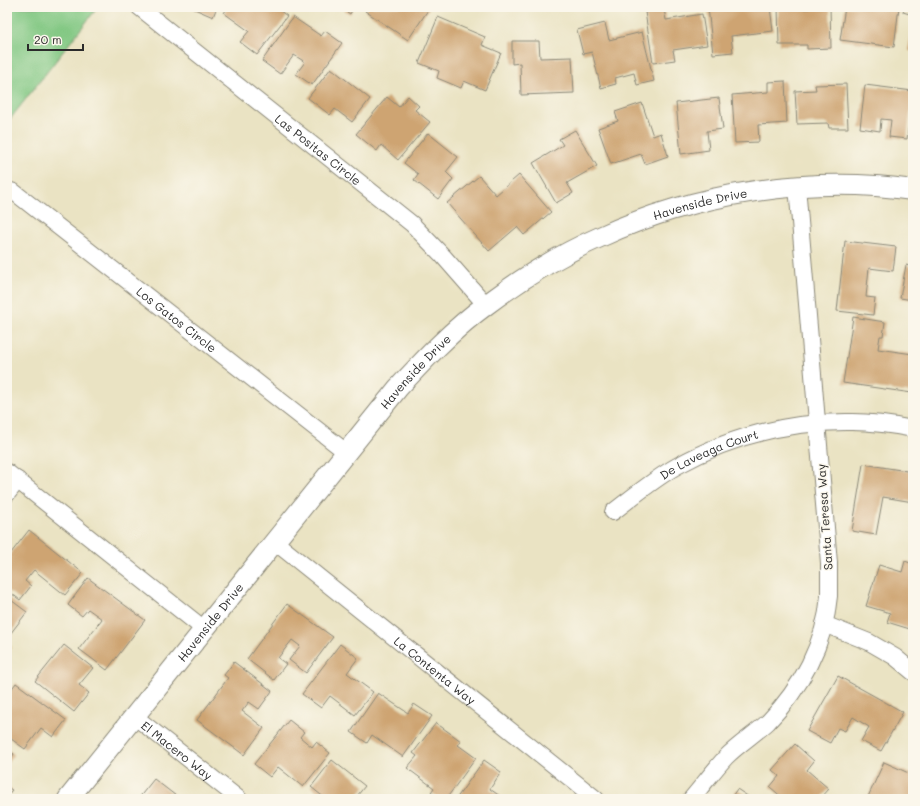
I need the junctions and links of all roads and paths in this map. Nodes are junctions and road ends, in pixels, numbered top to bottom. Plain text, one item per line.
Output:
1 (139, 7) edge
2 (797, 186) junction
3 (7, 190) edge
4 (913, 190) edge
5 (486, 305) junction
6 (817, 423) junction
7 (913, 429) edge
8 (346, 452) junction
9 (12, 476) edge
10 (7, 494) edge
11 (613, 512) dead end
12 (275, 542) junction
13 (824, 624) junction
14 (204, 629) junction
15 (913, 672) edge
16 (134, 716) junction
17 (68, 799) edge
18 (239, 799) edge
19 (596, 799) edge
20 (691, 799) edge

1 - 5 street, Las Positas Circle
2 - 4 street, Havenside Drive
2 - 5 street, Havenside Drive
2 - 6 street, Santa Teresa Way
3 - 8 street, Los Gatos Circle
5 - 8 street, Havenside Drive
6 - 7 street, De Laveaga Court
6 - 11 street, De Laveaga Court
6 - 13 street, Santa Teresa Way
8 - 12 street, Havenside Drive
9 - 10 street
9 - 14 street
12 - 14 street, Havenside Drive
12 - 19 street, La Contenta Way
13 - 15 street
13 - 20 street, Santa Teresa Way
14 - 16 street, Havenside Drive
16 - 17 street, Havenside Drive
16 - 18 street, El Macero Way

